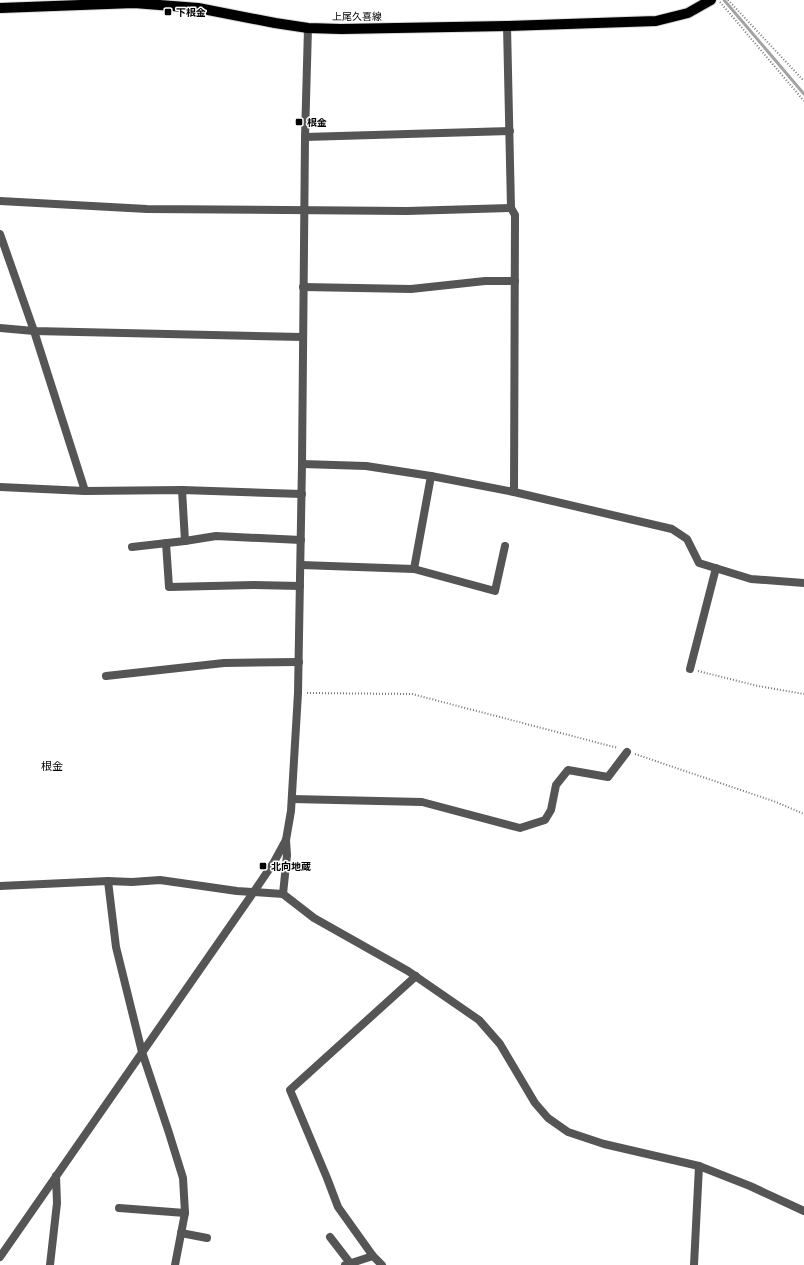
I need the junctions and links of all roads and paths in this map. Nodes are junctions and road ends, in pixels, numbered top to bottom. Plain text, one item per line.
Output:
1 (712, 0) edge
2 (718, 0) edge
3 (728, 0) edge
4 (0, 8) edge
5 (507, 26) junction
6 (308, 28) junction
7 (804, 81) edge
8 (804, 101) edge
9 (510, 131) junction
10 (305, 137) junction
11 (0, 201) edge
12 (511, 208) junction
13 (304, 211) junction
14 (0, 234) edge
15 (515, 281) junction
16 (303, 287) junction
17 (0, 328) edge
18 (34, 331) junction
19 (303, 337) junction
20 (302, 464) junction
21 (431, 476) junction
22 (0, 487) edge
23 (182, 490) junction
24 (85, 491) junction
25 (514, 492) junction
26 (302, 494) junction
27 (301, 540) junction
28 (184, 541) junction
29 (166, 543) junction
30 (505, 546) dead end
31 (132, 547) dead end
32 (301, 565) junction
33 (716, 568) junction
34 (414, 569) junction
35 (804, 583) edge
36 (300, 586) junction
37 (299, 662) junction
38 (690, 669) joint
39 (106, 676) dead end
40 (298, 693) junction
41 (804, 694) edge
42 (627, 752) junction
43 (292, 799) junction
44 (804, 814) edge
45 (286, 840) junction
46 (108, 881) junction
47 (0, 886) edge
48 (253, 893) junction
49 (283, 894) junction
50 (416, 976) junction
51 (142, 1052) junction
52 (698, 1166) junction
53 (56, 1176) junction
54 (119, 1208) dead end
55 (804, 1211) edge
56 (185, 1213) junction
57 (181, 1233) junction
58 (330, 1237) dead end
59 (207, 1238) dead end
60 (373, 1256) junction
61 (0, 1257) edge
62 (348, 1264) edge
63 (50, 1265) edge
64 (175, 1265) edge
65 (382, 1265) edge
66 (694, 1265) edge

1 - 5 main road, 上尾久喜線
2 - 8 path
3 - 7 path
4 - 6 main road, 上尾久喜線
5 - 6 main road, 上尾久喜線
5 - 9 street
6 - 10 street
9 - 10 street
9 - 12 street
10 - 13 street
11 - 13 street
12 - 13 street
12 - 15 street
13 - 16 street
14 - 18 street
15 - 16 street
15 - 25 street
16 - 19 street
17 - 18 street
18 - 19 street
18 - 24 street
19 - 20 street
20 - 21 street
20 - 26 street
21 - 25 street
21 - 34 street
22 - 24 street
23 - 24 street
23 - 26 street
23 - 28 street
25 - 33 street
26 - 27 street
27 - 28 street
27 - 32 street
28 - 29 street
29 - 31 street
29 - 36 street
30 - 34 street
32 - 34 street
32 - 36 street
33 - 35 street
33 - 38 street
36 - 37 street
37 - 39 street
37 - 40 street
38 - 41 path
40 - 42 path
40 - 43 street
42 - 43 street
42 - 44 path
43 - 45 street
45 - 48 street
45 - 49 street
46 - 47 street
46 - 48 street
46 - 51 street
48 - 49 street
48 - 51 street
49 - 50 street
50 - 52 street
50 - 60 street
51 - 53 street
51 - 56 street
52 - 55 street
52 - 66 street
53 - 61 street
53 - 63 street
54 - 56 street
56 - 57 street
57 - 59 street
57 - 64 street
58 - 62 street
60 - 62 street
60 - 65 street

